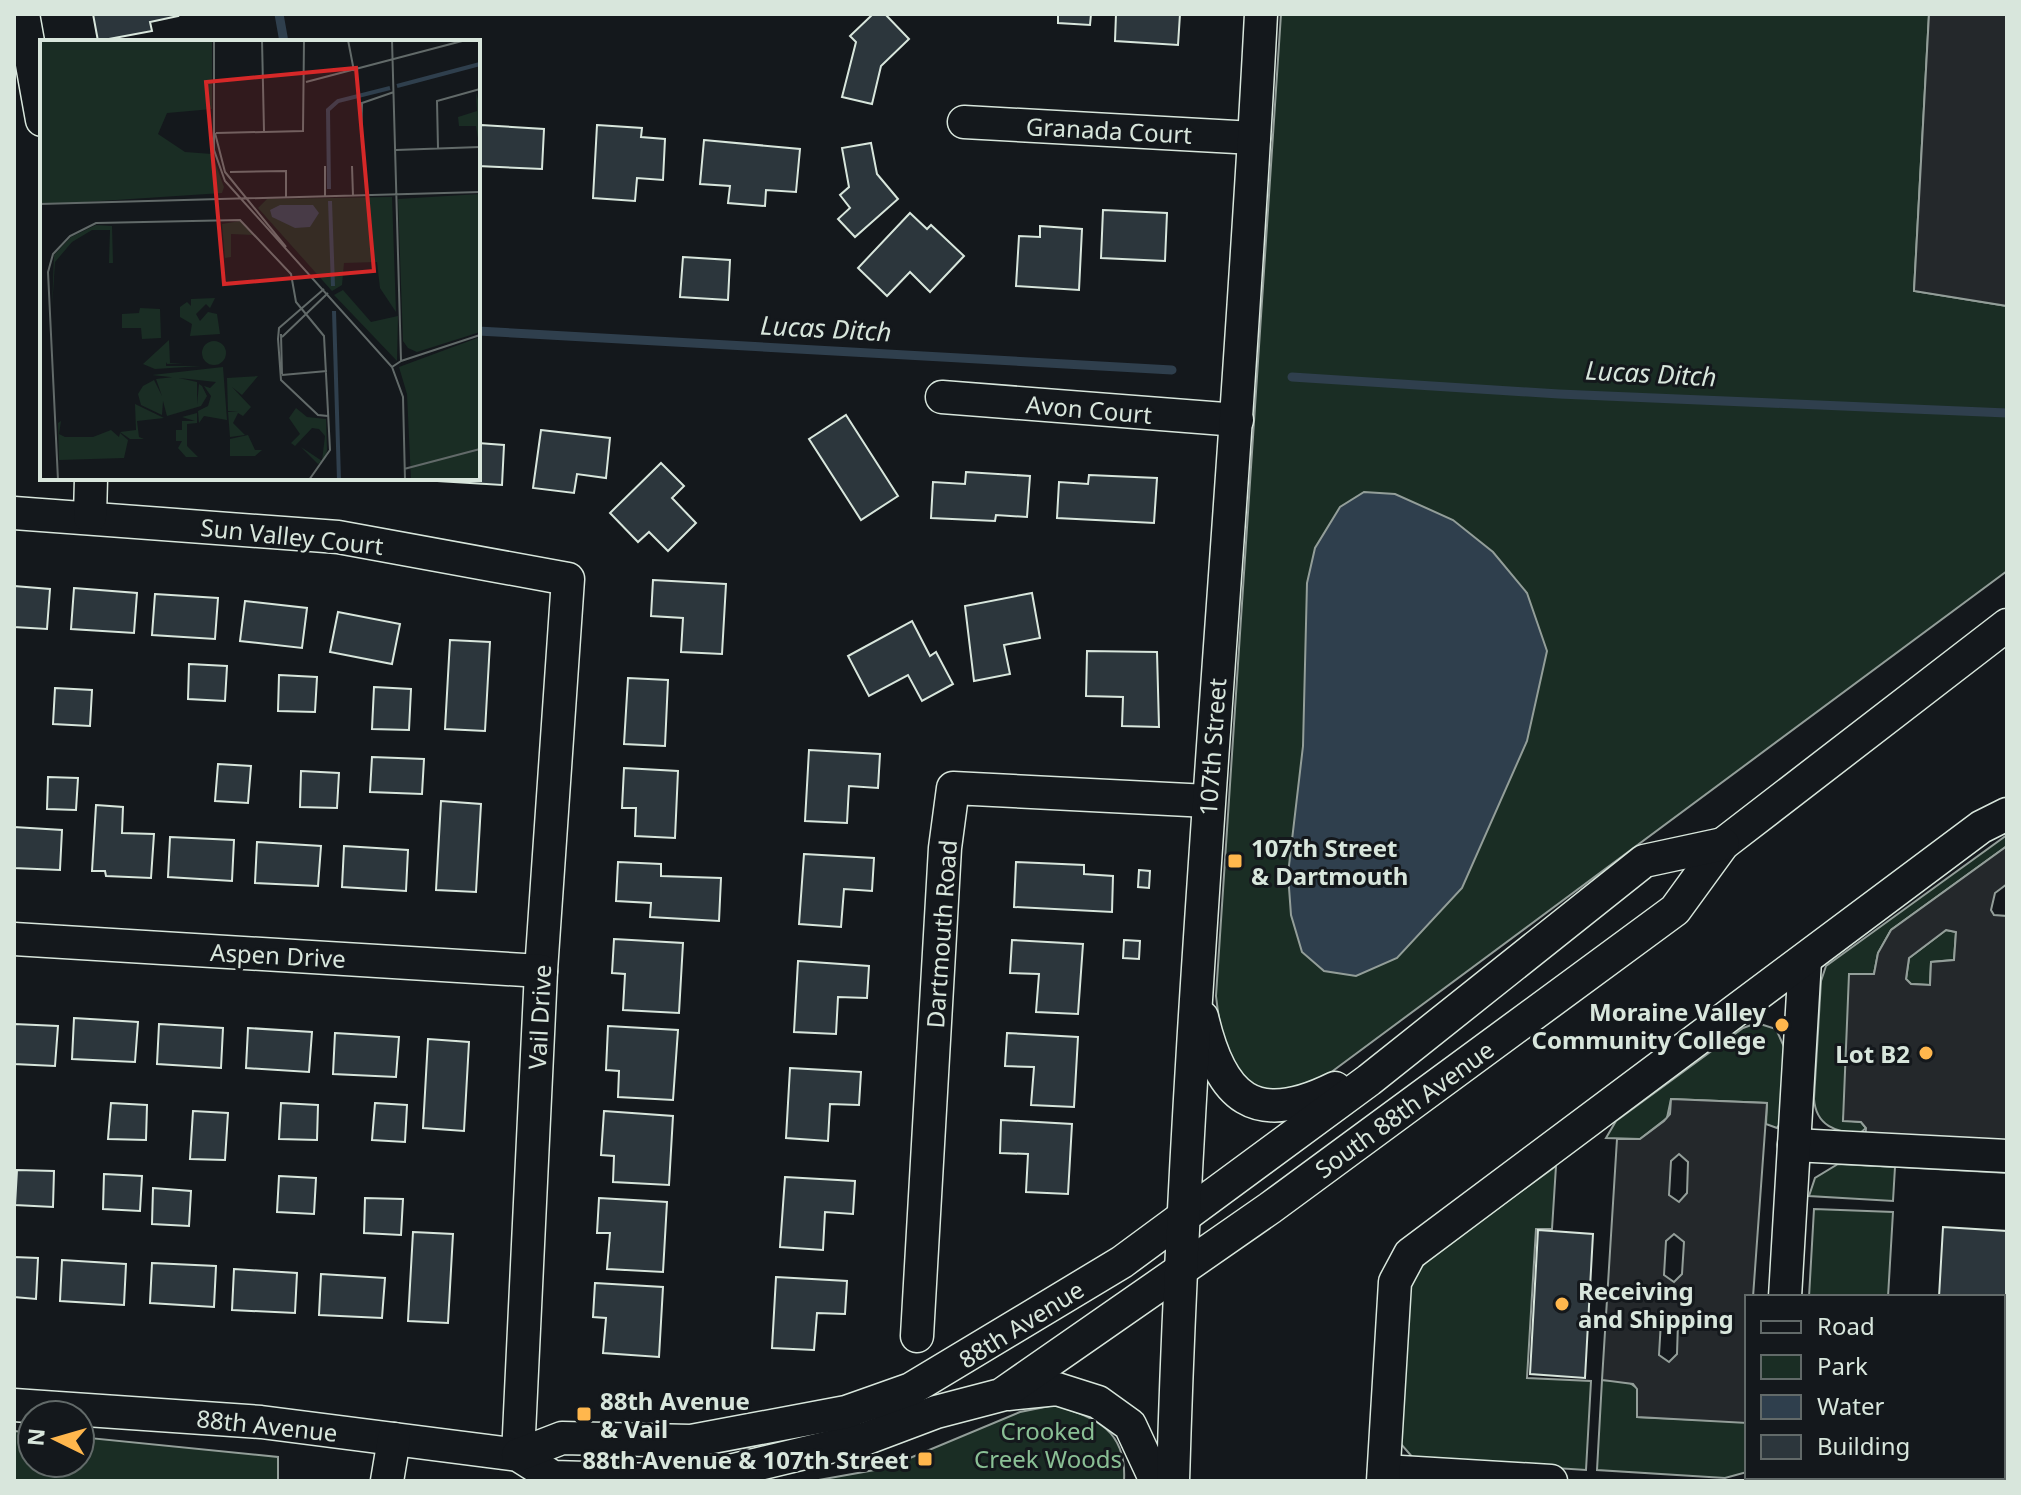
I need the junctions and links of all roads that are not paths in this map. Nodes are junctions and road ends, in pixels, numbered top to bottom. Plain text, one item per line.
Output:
1 (1261, 14) edge
2 (21, 23) edge
3 (40, 111) edge
4 (964, 122) dead end
5 (1254, 138) junction
6 (942, 397) dead end
7 (1237, 420) junction
8 (91, 480) edge
9 (14, 513) edge
10 (90, 517) junction
11 (568, 579) joint
12 (2007, 625) edge
13 (1208, 801) junction
14 (2007, 814) edge
15 (1723, 844) junction
16 (14, 939) edge
17 (1805, 960) junction
18 (541, 971) junction
19 (1194, 987) junction
20 (1450, 1012) joint
21 (1369, 1080) junction
22 (1794, 1145) junction
23 (2007, 1156) edge
24 (1182, 1218) junction
25 (1181, 1268) junction
26 (1785, 1295) edge
27 (917, 1336) dead end
28 (1001, 1395) junction
29 (14, 1405) edge
30 (394, 1439) junction
31 (518, 1455) junction
32 (1383, 1476) edge
33 (1468, 1479) edge
34 (387, 1481) edge
35 (1156, 1481) edge
36 (1173, 1481) edge
37 (1551, 1481) edge

1 - 5 street, 107th Street
2 - 3 street
4 - 5 street, Granada Court
5 - 7 street, 107th Street
6 - 7 street, Avon Court
7 - 13 street, 107th Street
8 - 10 street
9 - 10 street, Sun Valley Court
10 - 11 street, Sun Valley Court
11 - 18 street, Vail Drive
12 - 15 street, South 88th Avenue
13 - 19 street, 107th Street
13 - 27 street, Dartmouth Road
14 - 17 street
15 - 20 street, South 88th Avenue
15 - 25 street, South 88th Avenue
16 - 18 street, Aspen Drive
17 - 22 street
17 - 32 street
18 - 31 street, Vail Drive
19 - 21 street
19 - 24 street, 107th Street
20 - 21 street, 88th Avenue
21 - 24 street, 88th Avenue
22 - 23 street
22 - 26 street
24 - 25 street, 107th Street
24 - 31 street, 88th Avenue
25 - 28 street, 88th Avenue
25 - 36 street, 107th Street
28 - 31 street, 88th Avenue
28 - 35 street
29 - 30 street, 88th Avenue
30 - 31 street, 88th Avenue
30 - 34 street
32 - 33 street
33 - 37 street

